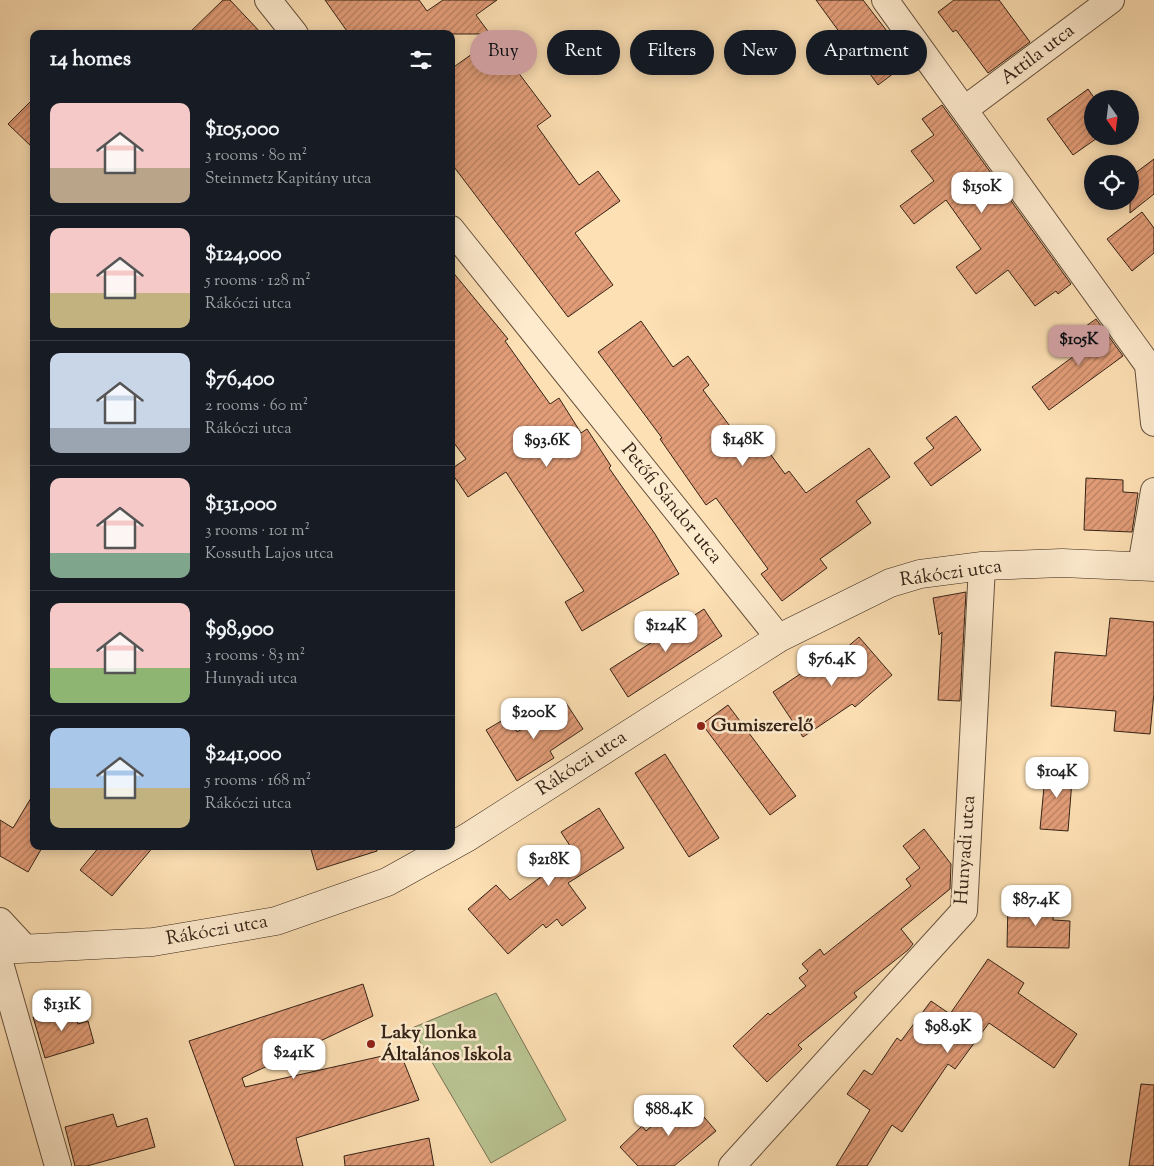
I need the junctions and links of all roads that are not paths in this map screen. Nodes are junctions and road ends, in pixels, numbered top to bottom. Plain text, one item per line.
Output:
1 (268, 0) edge
2 (885, 0) edge
3 (1111, 0) edge
4 (292, 30) edge
5 (965, 109) junction
6 (455, 234) edge
7 (1154, 423) edge
8 (1154, 491) edge
9 (982, 566) junction
10 (1148, 566) edge
11 (779, 638) junction
12 (455, 844) edge
13 (445, 850) edge
14 (0, 921) edge
15 (13, 950) edge
16 (0, 963) edge
17 (58, 1166) edge
18 (732, 1166) edge

1 - 4 street
2 - 5 street
3 - 5 street, Attila utca
5 - 7 street
6 - 11 street, Petőfi Sándor utca
8 - 10 street
9 - 10 main road, Rákóczi utca
9 - 11 main road, Rákóczi utca
9 - 18 street, Hunyadi utca
11 - 12 main road, Rákóczi utca
13 - 15 main road, Rákóczi utca
14 - 15 street
16 - 17 street

